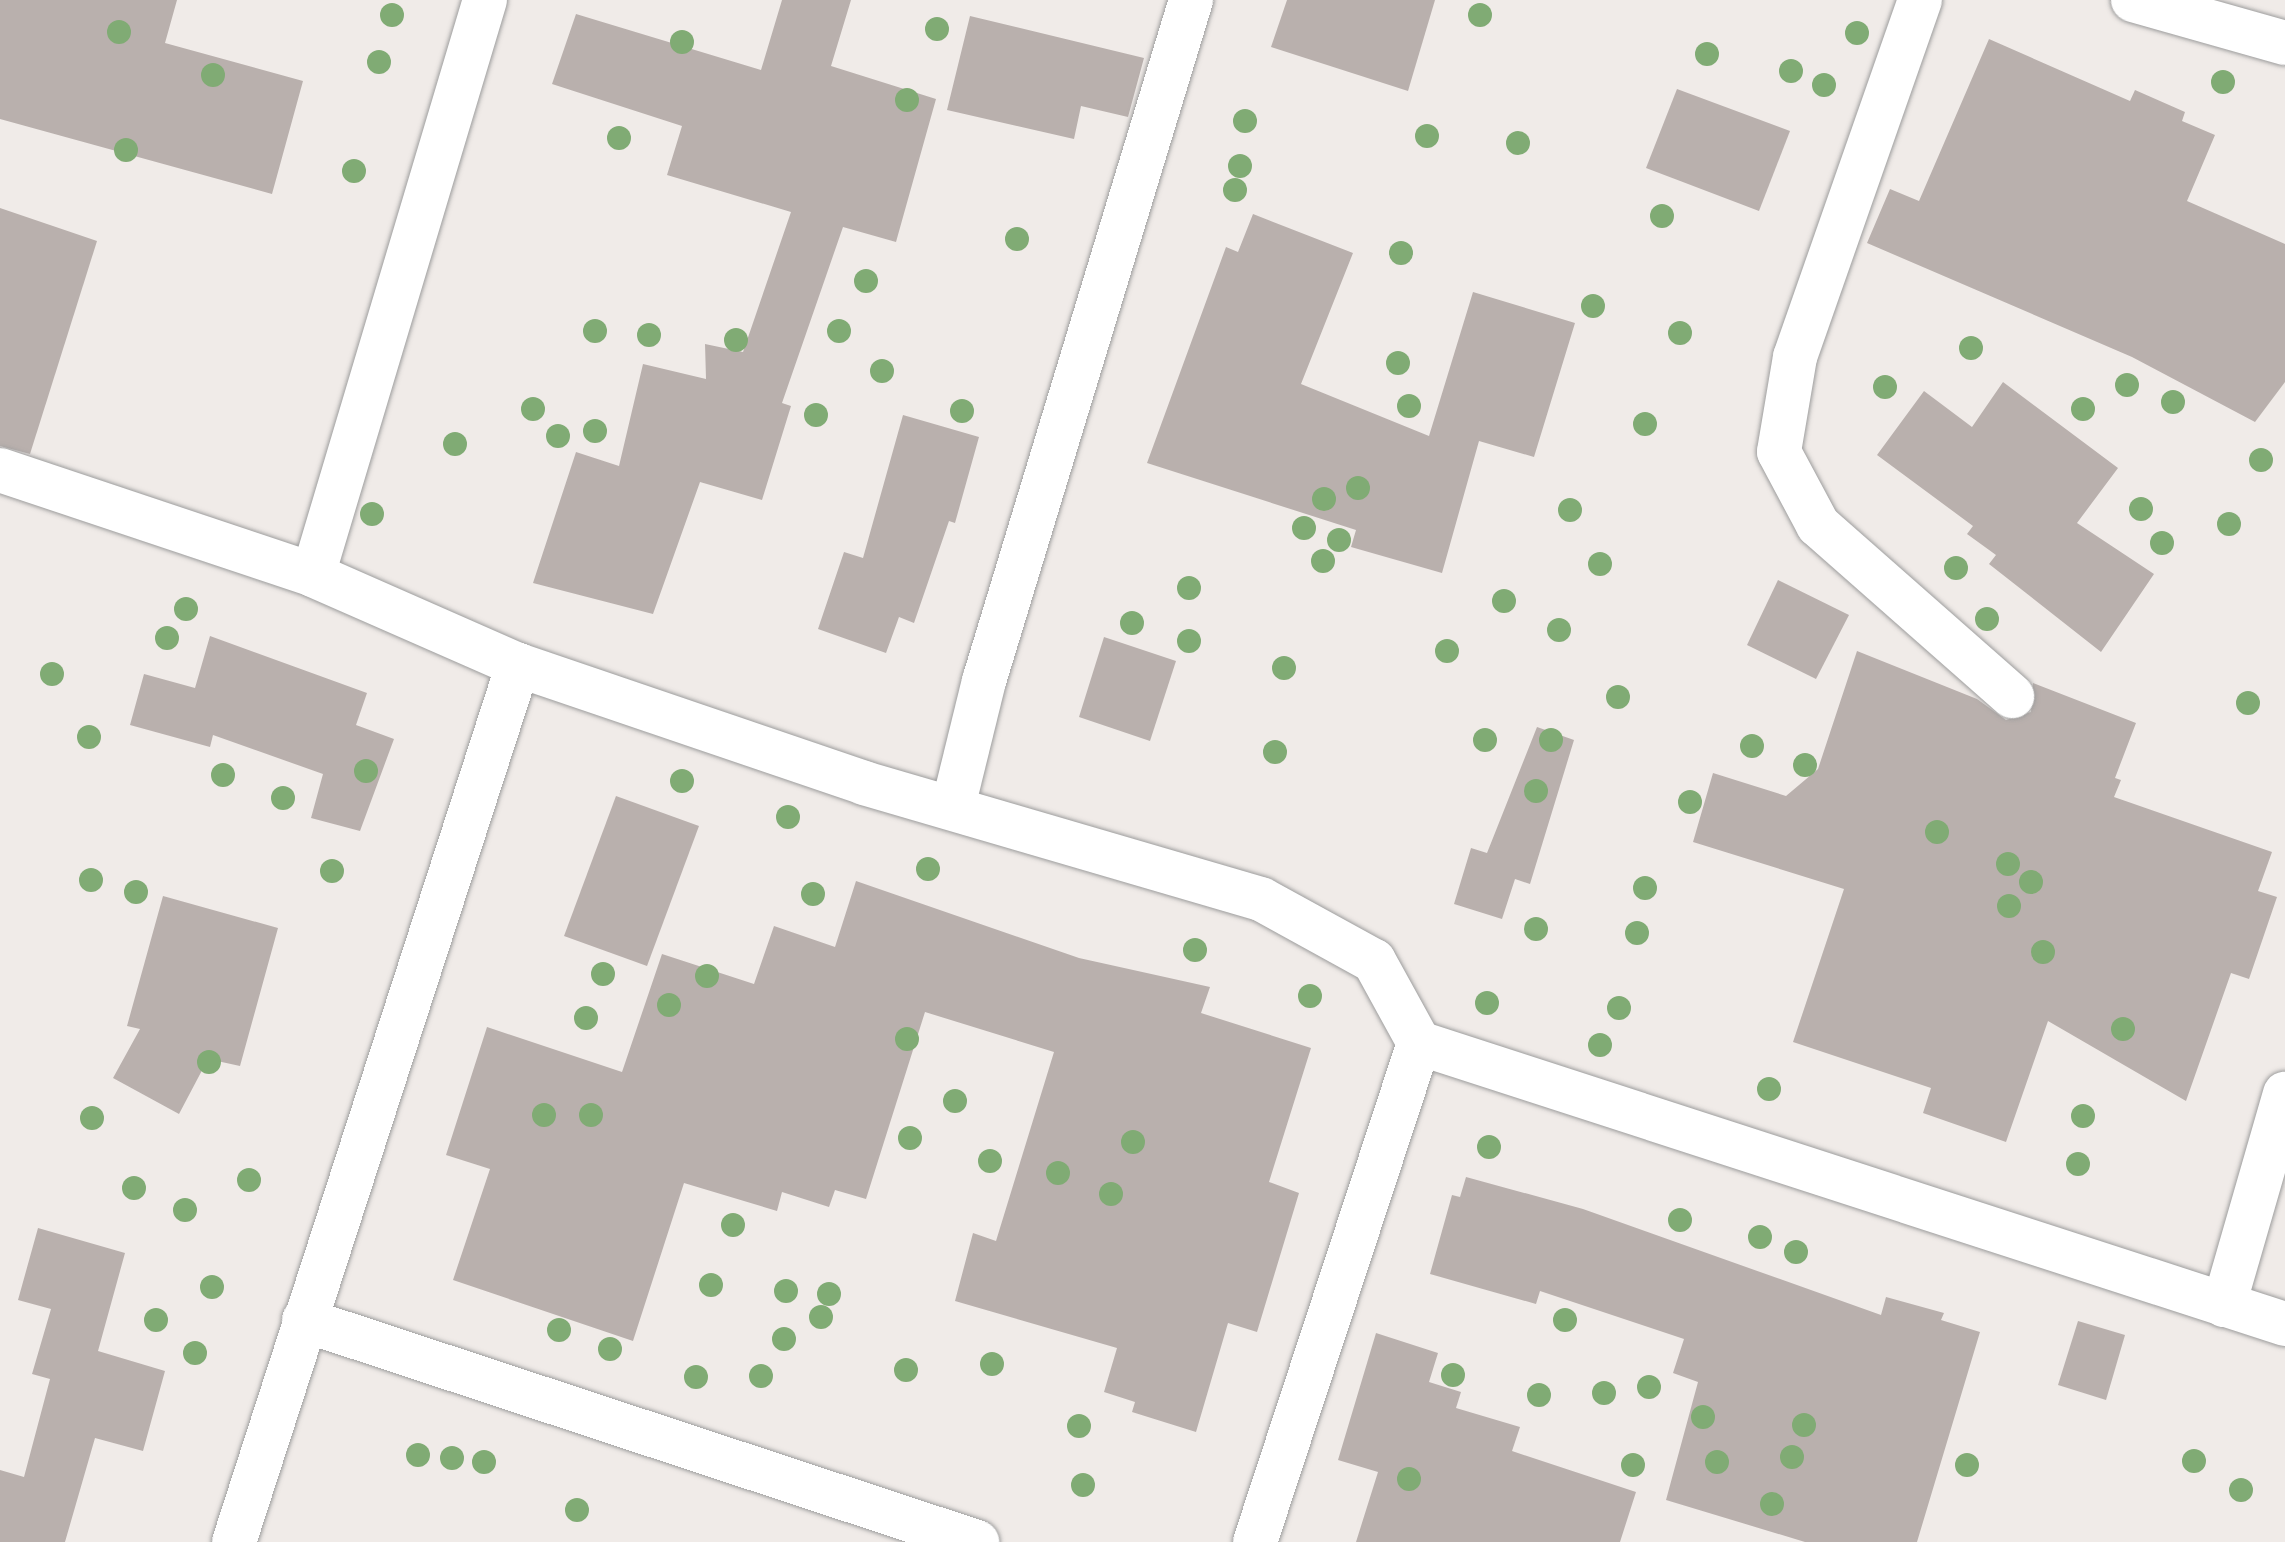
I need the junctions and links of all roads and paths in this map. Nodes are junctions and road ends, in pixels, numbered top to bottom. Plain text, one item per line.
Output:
1 (485, 0) edge
2 (1191, 0) edge
3 (1920, 0) edge
4 (2133, 0) edge
5 (2285, 43) edge
6 (0, 470) edge
7 (313, 575) junction
8 (518, 665) junction
9 (2012, 696) dead end
10 (953, 807) junction
11 (1419, 1043) junction
12 (2285, 1094) edge
13 (2224, 1305) junction
14 (304, 1320) junction
15 (2285, 1324) edge
16 (234, 1542) edge
17 (977, 1542) edge
18 (1255, 1542) edge

1 - 7 street
2 - 10 street
3 - 9 street
4 - 5 street
6 - 7 street
7 - 8 street
8 - 10 street
8 - 14 street
10 - 11 street
11 - 13 street
11 - 18 street
12 - 13 street
13 - 15 street
14 - 16 street
14 - 17 street

